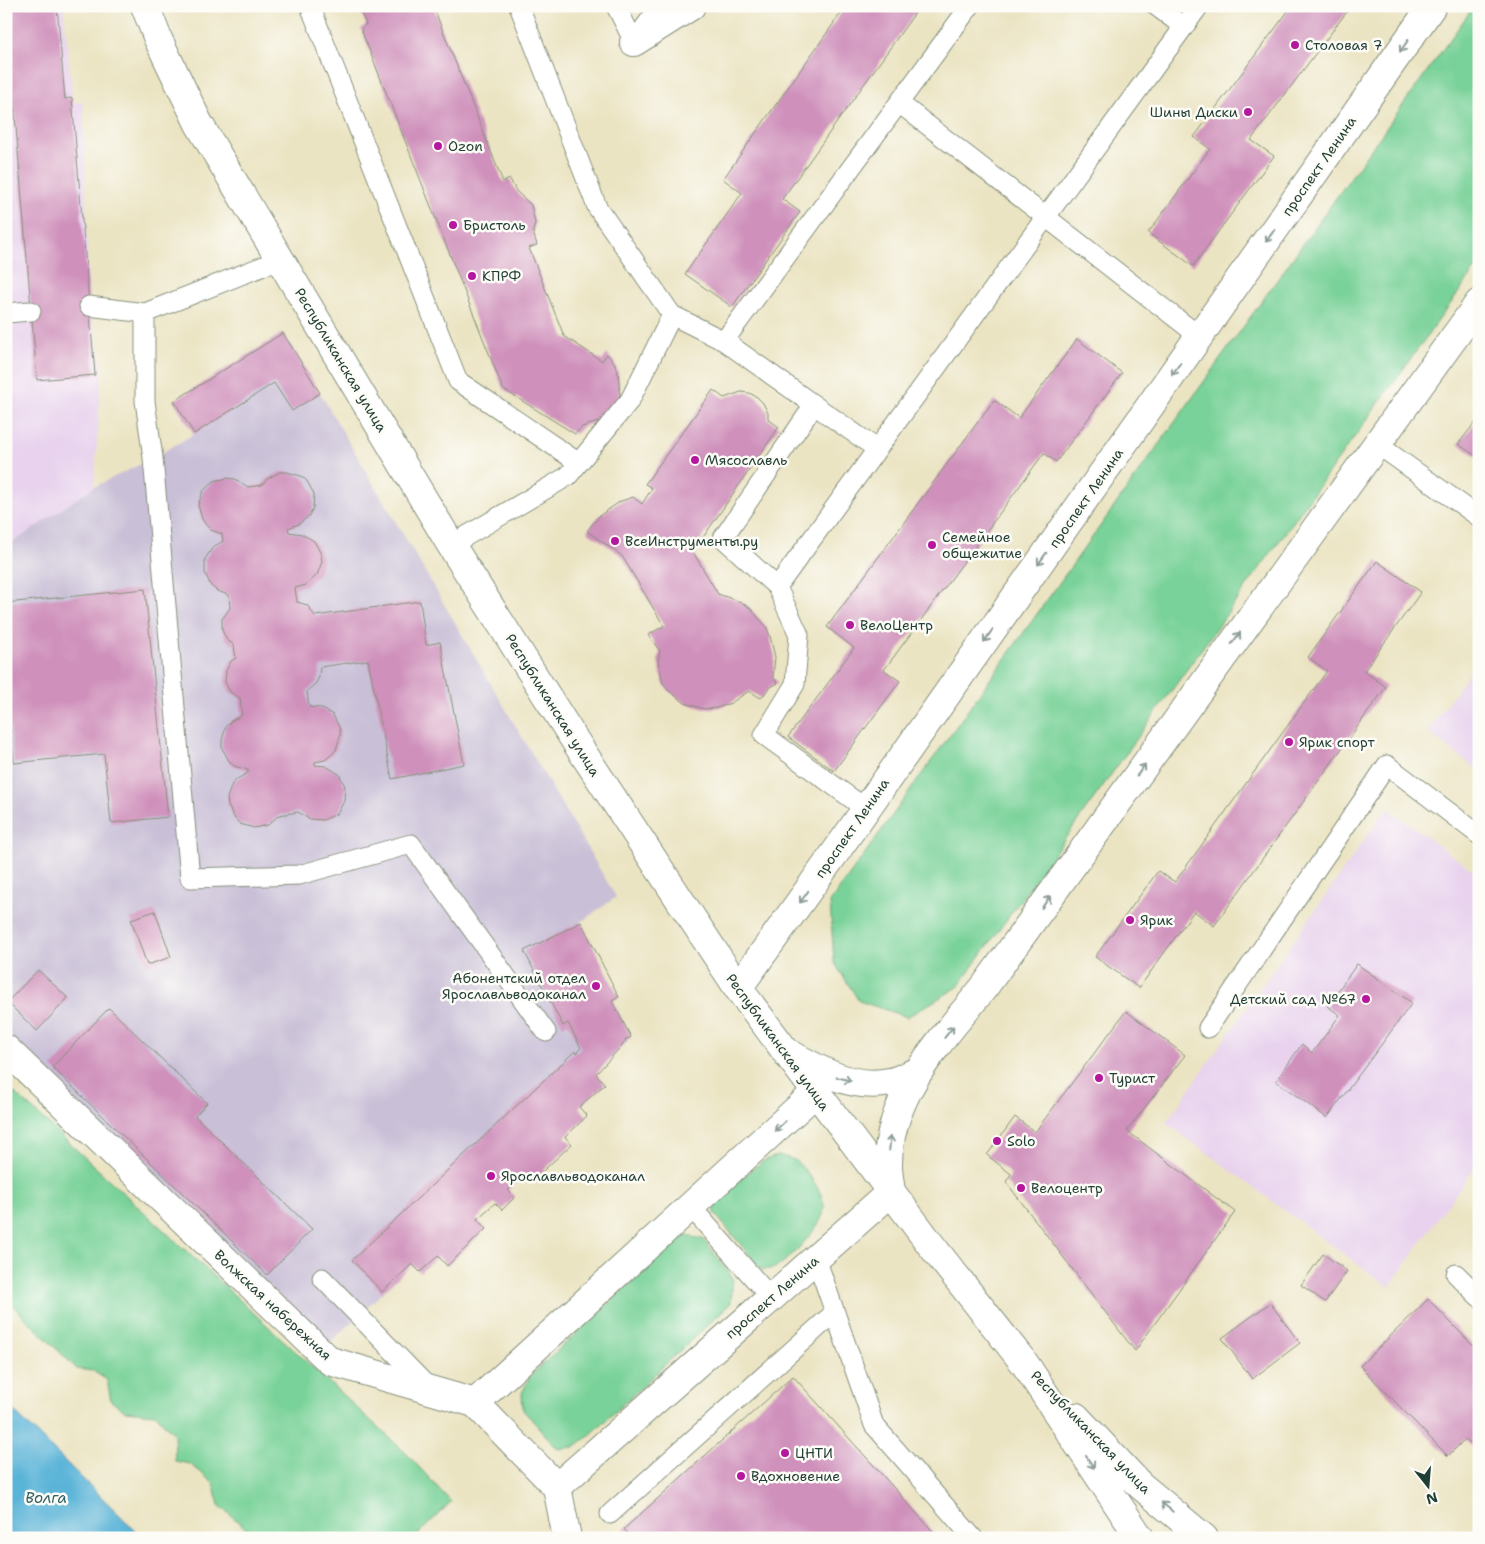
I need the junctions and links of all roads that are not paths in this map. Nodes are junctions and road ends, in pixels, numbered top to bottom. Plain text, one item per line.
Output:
1 (145, 6) edge
2 (310, 6) edge
3 (519, 6) edge
4 (616, 6) edge
5 (660, 6) edge
6 (691, 6) edge
7 (970, 6) edge
8 (1156, 6) edge
9 (1199, 6) edge
10 (1432, 6) edge
11 (1184, 27) junction
12 (634, 42) junction
13 (899, 103) junction
14 (1046, 217) junction
15 (280, 259) junction
16 (1479, 303) edge
17 (89, 306) dead end
18 (31, 311) dead end
19 (6, 313) edge
20 (145, 313) junction
21 (672, 315) junction
22 (1199, 336) junction
23 (724, 341) junction
24 (814, 405) junction
25 (1377, 444) junction
26 (878, 449) junction
27 (579, 463) junction
28 (1479, 517) edge
29 (451, 545) junction
30 (777, 587) junction
31 (866, 809) junction
32 (1479, 835) edge
33 (738, 988) junction
34 (1208, 1028) dead end
35 (546, 1032) dead end
36 (6, 1049) edge
37 (784, 1051) junction
38 (919, 1070) junction
39 (816, 1093) junction
40 (891, 1192) junction
41 (691, 1207) junction
42 (816, 1258) junction
43 (1456, 1274) dead end
44 (322, 1278) dead end
45 (1479, 1297) edge
46 (771, 1298) junction
47 (834, 1312) junction
48 (1024, 1364) junction
49 (431, 1390) junction
50 (475, 1403) junction
51 (557, 1487) junction
52 (610, 1514) dead end
53 (567, 1538) edge
54 (973, 1538) edge
55 (1140, 1538) edge
56 (1204, 1538) edge

1 - 15 main road, Республиканская улица
2 - 27 lane
3 - 21 lane
4 - 12 lane
5 - 12 lane
6 - 12 main road
7 - 13 lane
8 - 11 lane
9 - 11 lane
10 -> 22 main road, проспект Ленина
11 - 14 lane
13 - 14 lane
13 - 23 lane
14 - 22 lane
14 - 26 lane
15 - 20 lane
15 - 29 main road, Республиканская улица
16 - 25 main road
17 - 20 lane
18 - 19 lane
20 - 35 lane
21 - 23 lane
21 - 27 lane
22 -> 31 main road, проспект Ленина
23 - 24 lane
24 - 26 lane
24 - 30 lane
25 - 28 lane
38 -> 25 main road
26 - 30 lane
27 - 29 lane
29 - 33 main road, Республиканская улица
30 - 31 lane
31 -> 33 main road, проспект Ленина
32 - 34 lane
33 - 37 main road, Республиканская улица
36 - 49 main road, Волжская набережная
37 -> 38 main road
37 - 39 main road, Республиканская улица
40 -> 38 main road
39 - 40 main road, Республиканская улица
39 -> 41 main road
40 - 42 main road, проспект Ленина
40 - 48 main road, Республиканская улица
41 - 46 lane
41 - 50 main road
42 - 46 main road, проспект Ленина
42 - 47 lane
43 - 45 lane
44 - 49 lane
46 - 51 main road, проспект Ленина
47 - 52 lane
47 - 54 lane
48 -> 55 main road, Республиканская улица
56 -> 48 main road, Республиканская улица
49 - 50 main road, Волжская набережная
50 - 51 main road, Волжская набережная
51 - 53 main road

